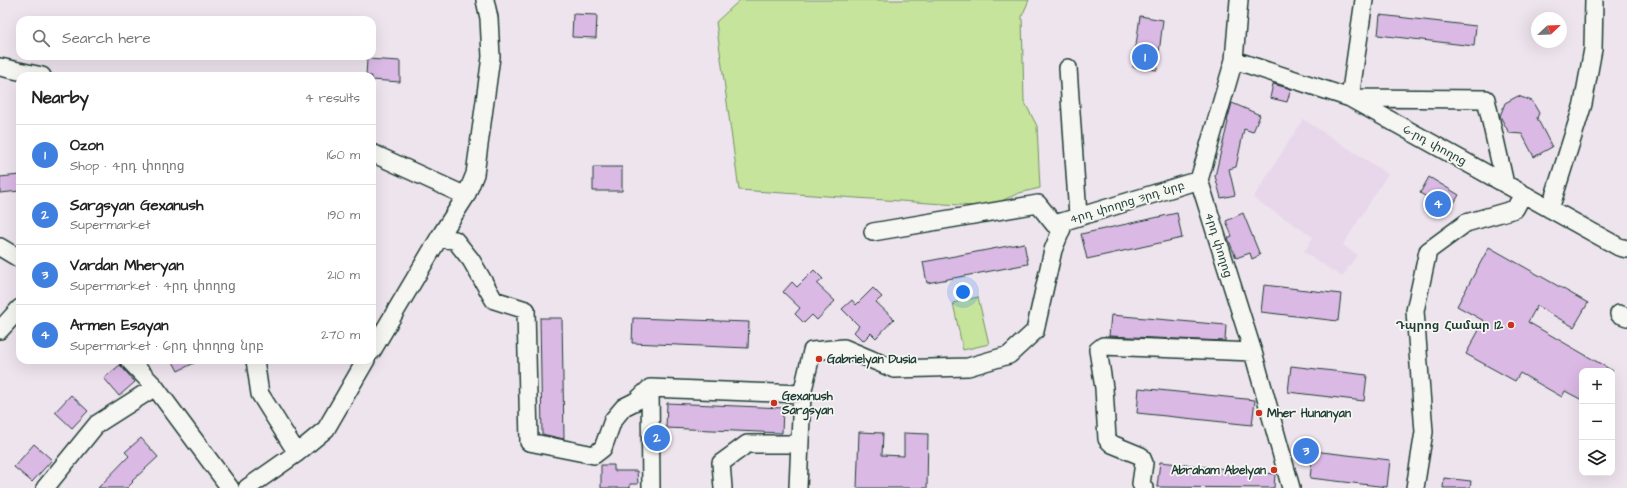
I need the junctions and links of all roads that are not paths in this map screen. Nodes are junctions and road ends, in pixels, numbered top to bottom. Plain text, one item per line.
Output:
1 (485, 0) edge
2 (1239, 0) edge
3 (1364, 0) edge
4 (1594, 0) edge
5 (1234, 60) junction
6 (0, 67) edge
7 (1068, 68) dead end
8 (23, 72) edge
9 (1350, 98) junction
10 (376, 155) edge
11 (1199, 180) junction
12 (1506, 184) junction
13 (1523, 194) junction
14 (466, 196) junction
15 (1550, 209) junction
16 (1071, 219) junction
17 (873, 232) dead end
18 (439, 238) junction
19 (0, 247) edge
20 (1627, 250) edge
21 (16, 257) edge
22 (16, 312) edge
23 (0, 330) edge
24 (376, 344) edge
25 (1252, 352) junction
26 (133, 364) edge
27 (256, 364) edge
28 (364, 364) edge
29 (155, 388) junction
30 (650, 388) junction
31 (802, 394) junction
32 (799, 444) junction
33 (297, 453) junction
34 (46, 488) edge
35 (230, 488) edge
36 (247, 488) edge
37 (651, 488) edge
38 (723, 488) edge
39 (798, 488) edge
40 (1144, 488) edge
41 (1291, 488) edge
42 (1415, 488) edge

1 - 14 street
2 - 5 street
3 - 9 street
4 - 15 street
5 - 9 street, 6-րդ փողոց
5 - 11 street
6 - 8 street
7 - 16 street
9 - 12 street, 6-րդ փողոց
9 - 12 street
10 - 14 street
11 - 16 street, 4րդ փողոց 3րդ նրբ
11 - 25 street, 4րդ փողոց
12 - 13 street, 6-րդ փողոց
13 - 15 street, 6-րդ փողոց
13 - 42 street
14 - 18 street
15 - 20 street, 6-րդ փողոց
16 - 17 street
16 - 31 street, 4րդ փողոց 3րդ նրբ
18 - 24 street
18 - 30 street
19 - 21 street
22 - 23 street
25 - 40 street
25 - 41 street, 4րդ փողոց
26 - 29 street
27 - 33 street
28 - 33 street
29 - 34 street
29 - 35 street
30 - 31 street
30 - 37 street
31 - 32 street, 4րդ փողոց 3րդ նրբ
32 - 38 street
32 - 39 street, 4րդ փողոց 3րդ նրբ
33 - 36 street

